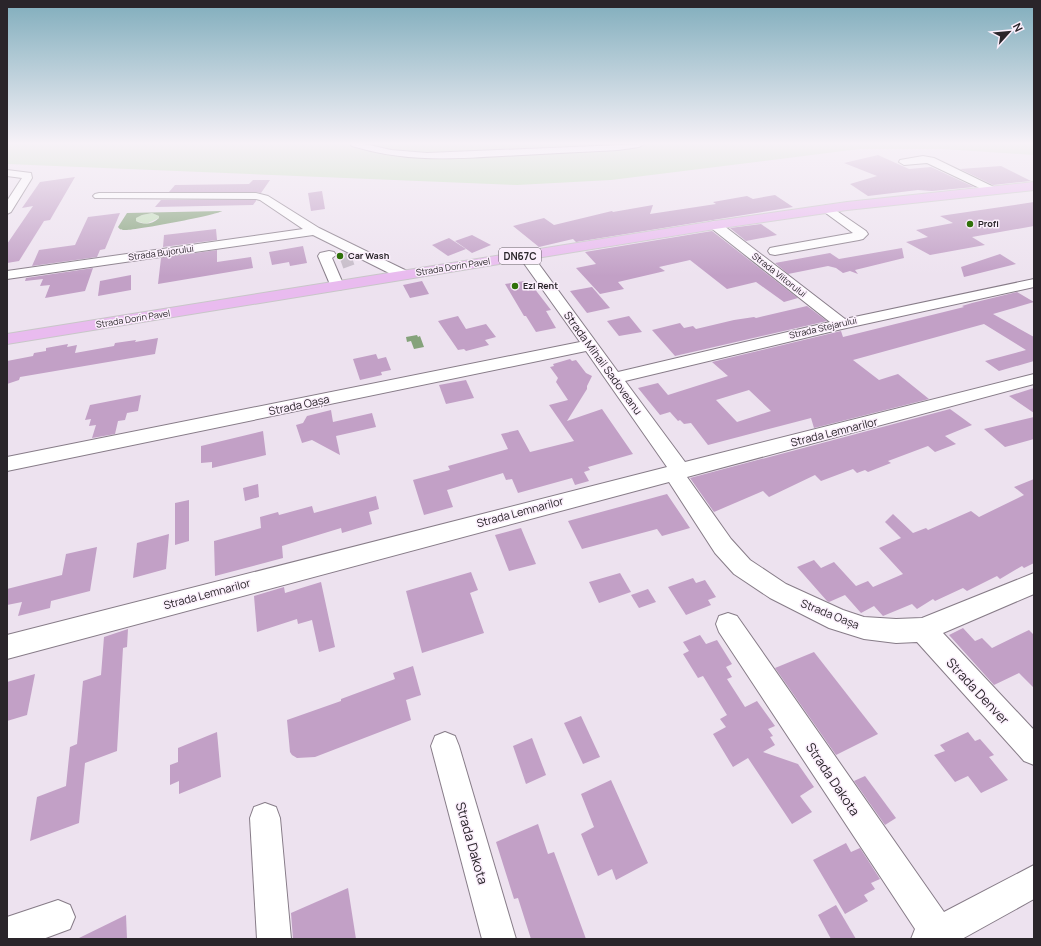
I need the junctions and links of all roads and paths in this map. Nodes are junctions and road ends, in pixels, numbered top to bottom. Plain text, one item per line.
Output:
1 (21, 188) edge
2 (990, 188) edge
3 (1013, 188) edge
4 (994, 190) junction
5 (99, 196) dead end
6 (827, 209) junction
7 (7, 210) edge
8 (715, 225) junction
9 (315, 231) junction
10 (775, 251) dead end
11 (525, 255) junction
12 (341, 256) junction
13 (7, 274) edge
14 (404, 275) junction
15 (1034, 283) edge
16 (337, 286) junction
17 (842, 324) junction
18 (7, 339) edge
19 (590, 345) junction
20 (614, 378) junction
21 (1034, 379) edge
22 (7, 464) edge
23 (677, 472) junction
24 (1034, 583) edge
25 (728, 624) dead end
26 (923, 630) junction
27 (7, 647) edge
28 (445, 746) dead end
29 (1034, 751) edge
30 (265, 818) dead end
31 (1034, 881) edge
32 (58, 917) dead end
33 (7, 934) edge
34 (936, 937) edge
35 (274, 939) edge
36 (499, 939) edge

1 - 7 street
2 - 4 street
3 - 4 main road, Strada Dorin Pavel / DN67C
4 - 6 main road, Strada Dorin Pavel / DN67C
5 - 9 street
6 - 8 main road, Strada Dorin Pavel / DN67C
6 - 10 street
8 - 11 main road, Strada Dorin Pavel / DN67C
8 - 17 street, Strada Viitorului
9 - 12 street
9 - 13 street, Strada Bujorului
11 - 14 main road, Strada Dorin Pavel / DN67C
11 - 19 street, Strada Mihail Sadoveanu
12 - 14 street
12 - 16 street
14 - 16 main road, Strada Dorin Pavel / DN67C
15 - 17 street, Strada Stejarului
16 - 18 main road, Strada Dorin Pavel / DN67C
17 - 20 street, Strada Stejarului
19 - 20 street, Strada Mihail Sadoveanu
19 - 22 street, Strada Oașa
20 - 23 street, Strada Mihail Sadoveanu
21 - 23 street, Strada Lemnarilor
23 - 26 street, Strada Oașa
23 - 27 street, Strada Lemnarilor
24 - 26 street, Strada Oașa
25 - 34 street, Strada Dakota
26 - 29 street, Strada Denver
28 - 36 street, Strada Dakota
30 - 35 street
31 - 34 street, Strada Dakota
32 - 33 street

